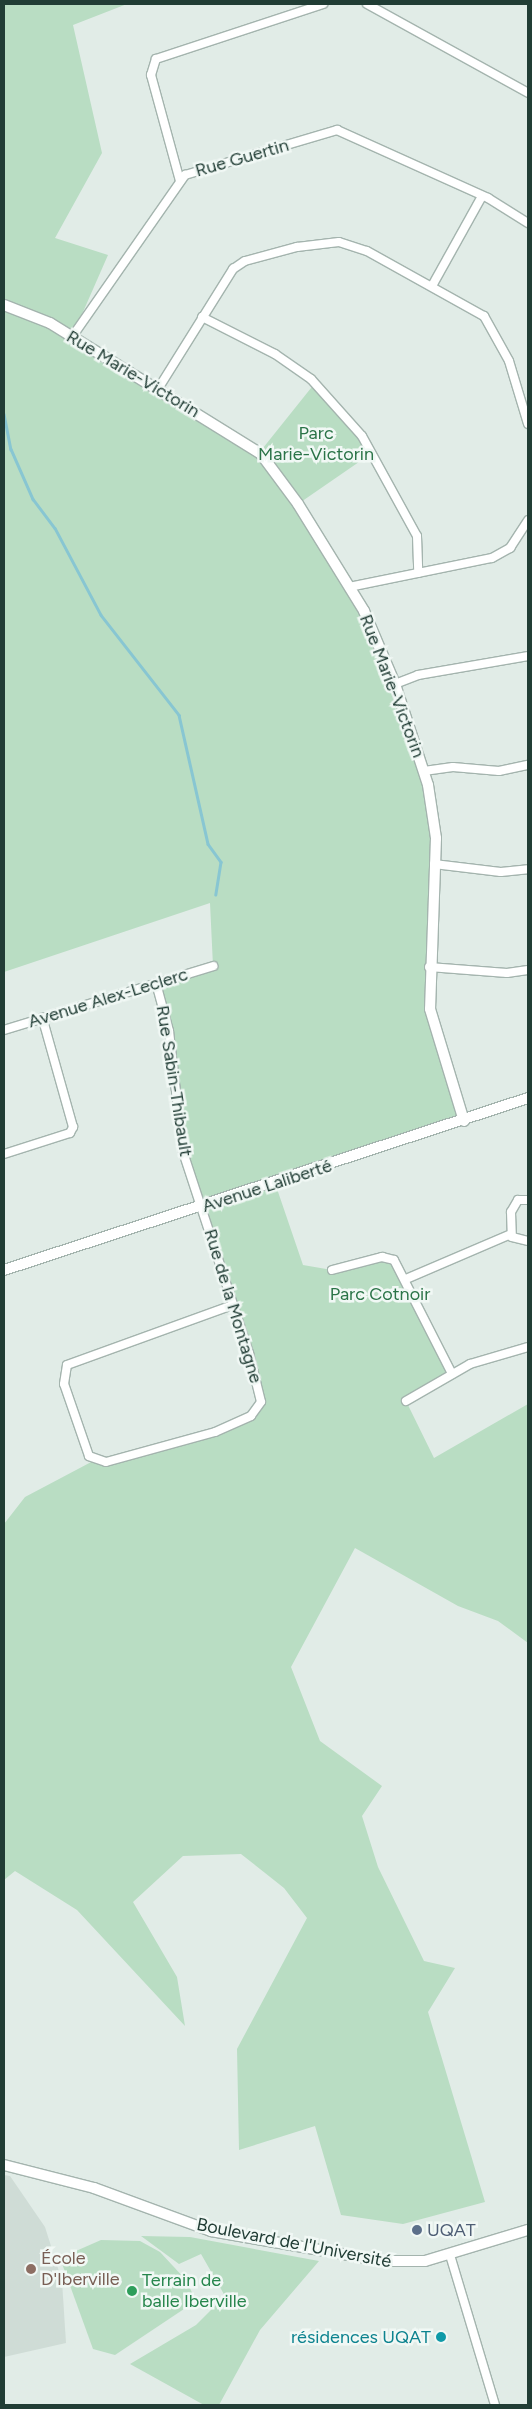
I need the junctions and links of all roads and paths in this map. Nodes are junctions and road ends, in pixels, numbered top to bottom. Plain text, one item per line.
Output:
1 (323, 4) edge
2 (368, 4) edge
3 (528, 93) edge
4 (180, 181) junction
5 (482, 196) junction
6 (528, 223) edge
7 (432, 286) junction
8 (4, 305) edge
9 (202, 317) junction
10 (72, 337) junction
11 (158, 389) junction
12 (528, 424) edge
13 (528, 520) edge
14 (418, 573) junction
15 (349, 587) junction
16 (528, 656) edge
17 (395, 684) junction
18 (528, 765) edge
19 (424, 771) junction
20 (434, 864) junction
21 (528, 869) edge
22 (213, 966) dead end
23 (429, 967) junction
24 (528, 970) edge
25 (156, 983) junction
26 (42, 1017) junction
27 (4, 1030) edge
28 (528, 1098) edge
29 (464, 1121) junction
30 (4, 1154) edge
31 (528, 1200) edge
32 (202, 1207) junction
33 (511, 1234) junction
34 (528, 1241) edge
35 (4, 1270) edge
36 (332, 1270) dead end
37 (406, 1279) junction
38 (233, 1305) junction
39 (528, 1347) edge
40 (452, 1374) junction
41 (406, 1401) dead end
42 (4, 2165) edge
43 (528, 2230) edge
44 (450, 2254) junction
45 (496, 2405) edge

1 - 4 street
2 - 3 street
4 - 5 street, Rue Guertin
4 - 10 street, Rue Guertin
5 - 6 street, Rue Guertin
5 - 7 street
7 - 9 street
7 - 12 street
8 - 10 street, Rue Marie-Victorin
9 - 11 street
9 - 14 street
10 - 11 street, Rue Marie-Victorin
11 - 15 street, Rue Marie-Victorin
13 - 14 street
14 - 15 street
15 - 17 street, Rue Marie-Victorin
16 - 17 street
17 - 19 street, Rue Marie-Victorin
18 - 19 street
19 - 20 street, Rue Marie-Victorin
20 - 21 street
20 - 23 street, Rue Marie-Victorin
22 - 25 street, Avenue Alex-Leclerc
23 - 24 street
23 - 29 street, Rue Marie-Victorin
25 - 26 street, Avenue Alex-Leclerc
25 - 32 street, Rue Sabin-Thibault
26 - 27 street, Avenue Alex-Leclerc
26 - 30 street
28 - 29 street, Avenue Laliberté
29 - 32 street, Avenue Laliberté
31 - 33 street
32 - 35 street, Avenue Laliberté
32 - 38 street, Rue de la Montagne
33 - 34 street
33 - 37 street
36 - 37 street
37 - 40 street
38 - 38 street, Rue de la Montagne
39 - 40 street
40 - 41 street
42 - 44 street, Boulevard de l'Université
43 - 44 street, Boulevard de l'Université
44 - 45 street

